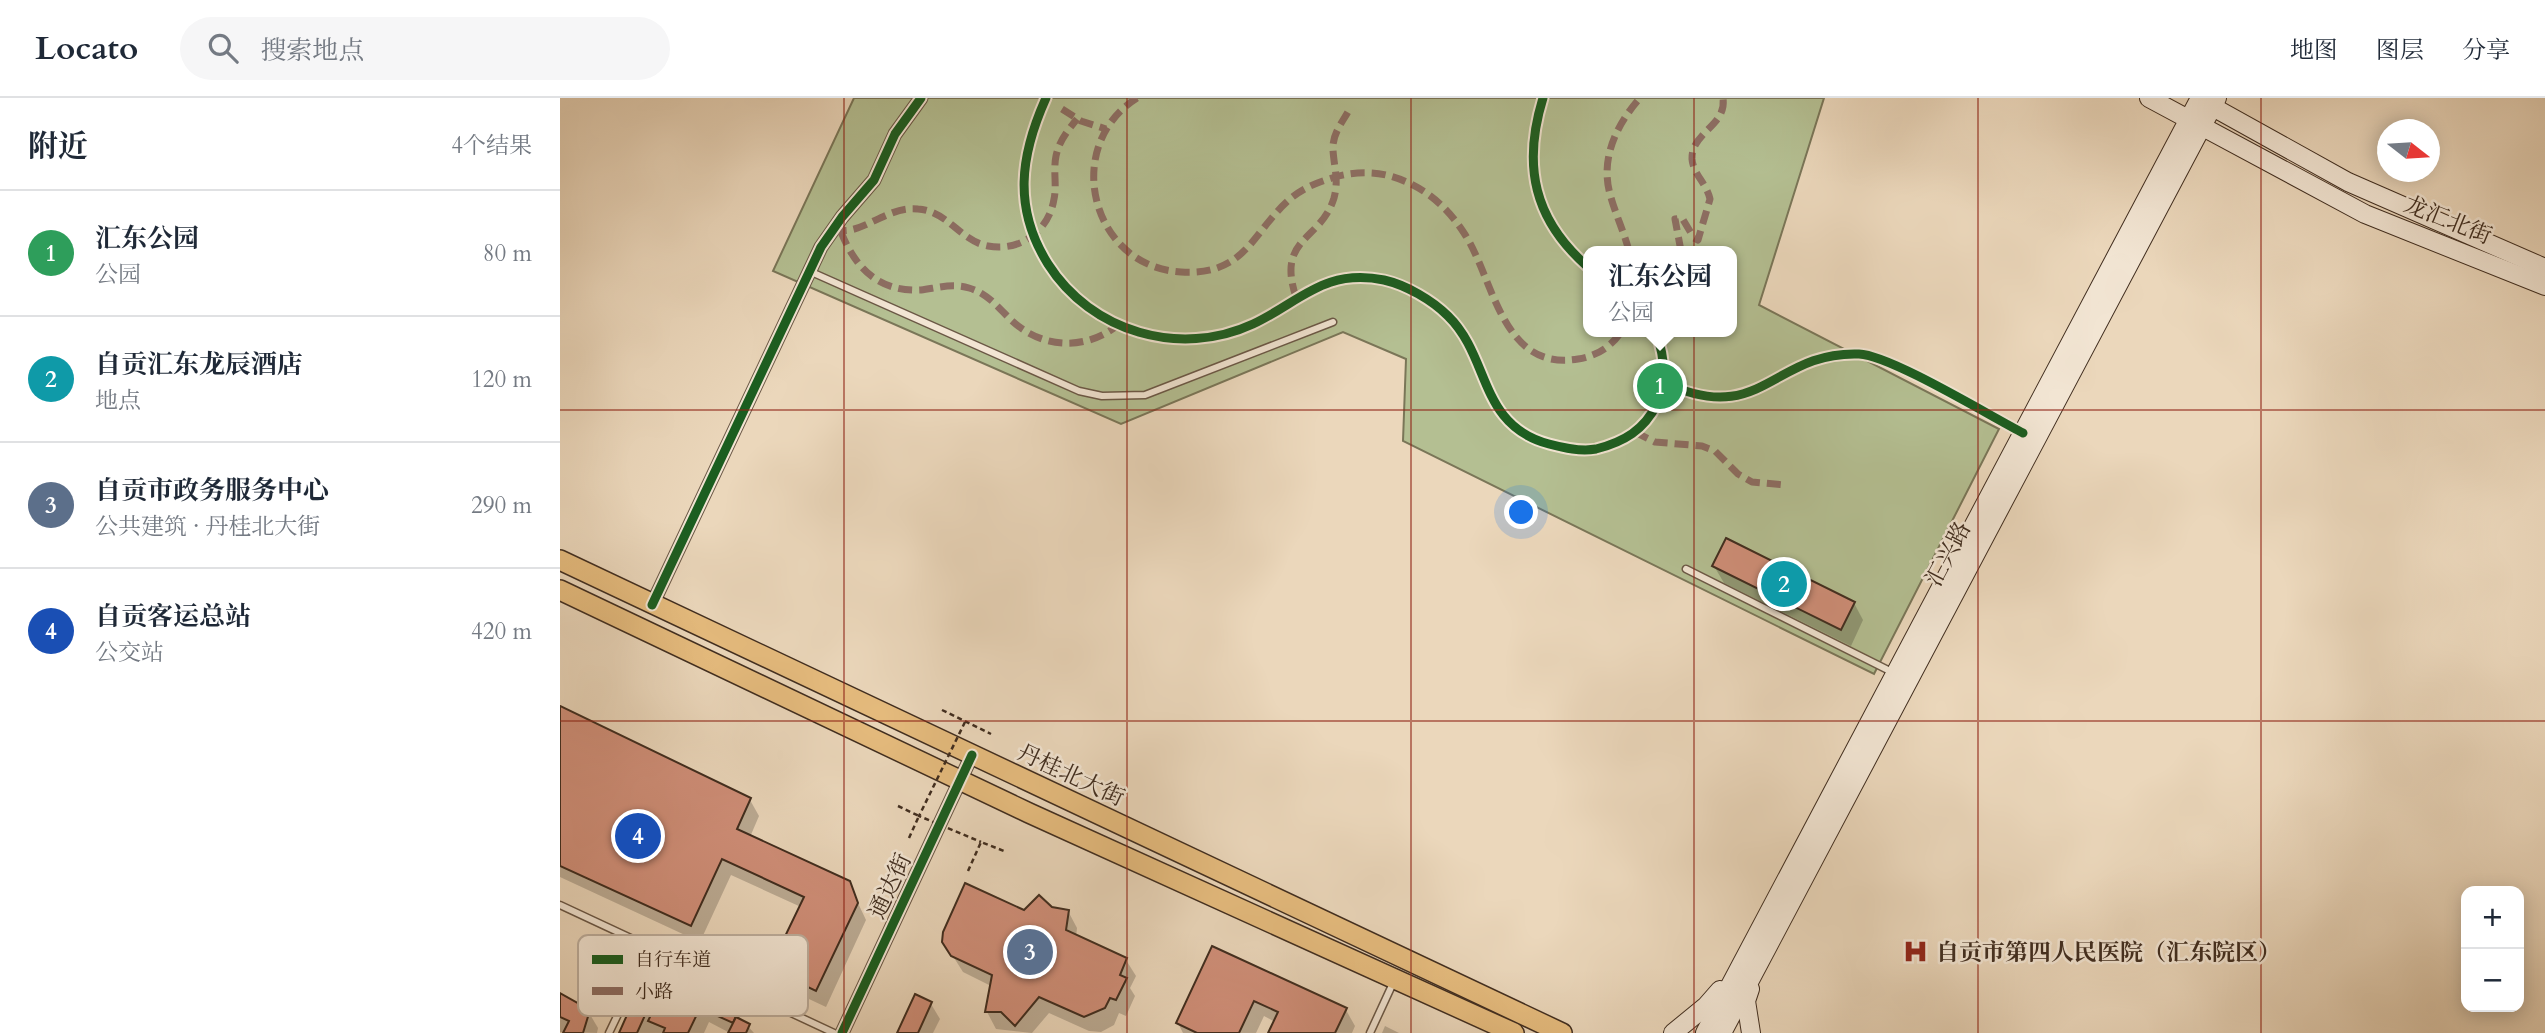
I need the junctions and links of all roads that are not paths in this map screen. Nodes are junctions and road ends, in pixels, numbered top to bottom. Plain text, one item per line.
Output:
1 (921, 98) edge
2 (2149, 98) edge
3 (2205, 100) edge
4 (2195, 124) junction
5 (2545, 268) edge
6 (809, 271) junction
7 (2545, 286) edge
8 (1333, 322) dead end
9 (560, 560) edge
10 (1686, 569) dead end
11 (560, 590) edge
12 (652, 605) junction
13 (1902, 677) junction
14 (972, 755) junction
15 (961, 780) junction
16 (560, 905) edge
17 (624, 935) edge
18 (1752, 961) junction
19 (1395, 979) junction
20 (617, 1016) edge
21 (798, 1016) edge
22 (609, 1033) edge
23 (834, 1033) edge
24 (842, 1033) edge
25 (1370, 1033) edge
26 (1514, 1033) edge
27 (1562, 1033) edge
28 (1673, 1033) edge
29 (1706, 1033) edge
30 (1722, 1033) edge
31 (1751, 1033) edge

1 - 6 street
2 - 4 main road, 龙汇北街
3 - 4 main road
3 - 5 main road, 龙汇北街
4 - 7 main road, 龙汇北街
4 - 13 main road
6 - 8 lane
6 - 12 street
9 - 12 main road, 丹桂北大街
10 - 13 lane
11 - 15 main road
12 - 14 main road, 丹桂北大街
13 - 18 main road
14 - 15 street, 通达街
14 - 27 main road, 丹桂北大街
15 - 19 main road
15 - 24 street, 通达街
16 - 17 lane
18 - 28 main road
18 - 29 main road
18 - 30 main road
18 - 31 main road
19 - 25 lane
19 - 26 main road
20 - 22 lane
21 - 23 lane

